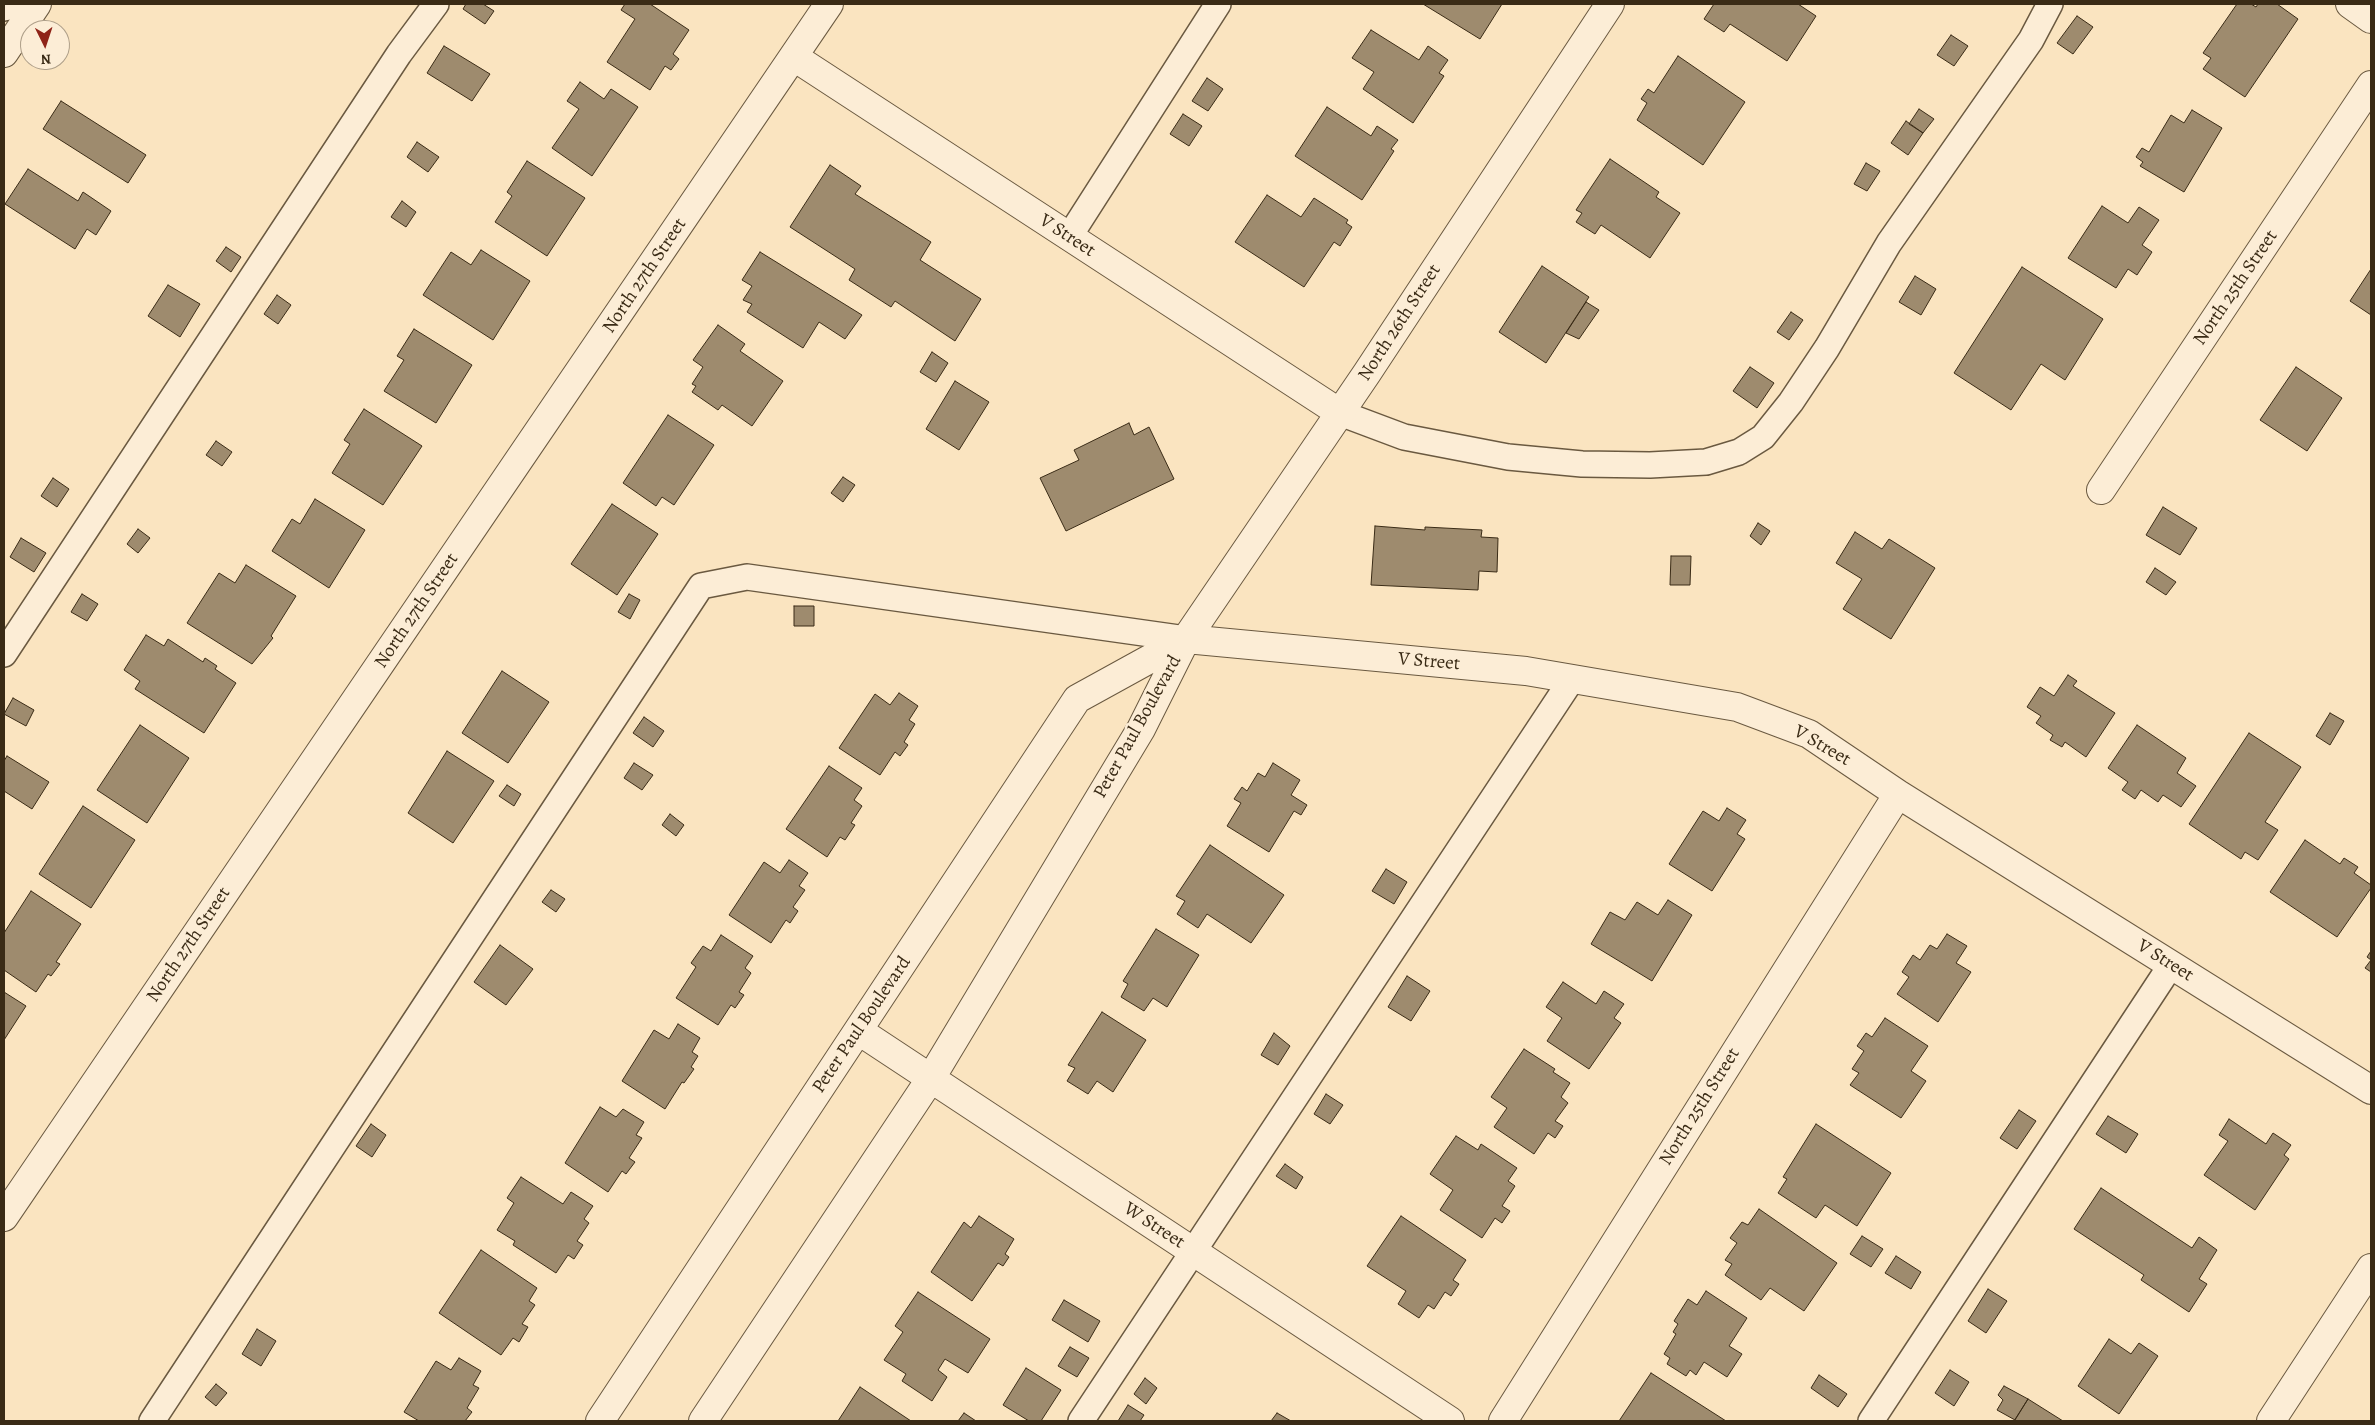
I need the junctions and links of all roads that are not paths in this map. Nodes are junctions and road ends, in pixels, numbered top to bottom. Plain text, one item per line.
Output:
1 (27, 4) edge
2 (37, 4) edge
3 (436, 4) edge
4 (829, 4) edge
5 (1218, 4) edge
6 (1610, 4) edge
7 (2050, 4) edge
8 (2350, 4) edge
9 (4, 8) edge
10 (2371, 19) edge
11 (4, 53) edge
12 (794, 57) junction
13 (2371, 86) edge
14 (1069, 237) junction
15 (1340, 413) junction
16 (2101, 490) dead end
17 (1186, 639) junction
18 (4, 654) edge
19 (1572, 679) junction
20 (1898, 794) junction
21 (2172, 965) junction
22 (858, 1031) junction
23 (931, 1078) junction
24 (2371, 1090) edge
25 (4, 1217) edge
26 (1193, 1252) junction
27 (2371, 1268) edge
28 (152, 1421) edge
29 (600, 1421) edge
30 (702, 1421) edge
31 (1082, 1421) edge
32 (1450, 1421) edge
33 (1503, 1421) edge
34 (1871, 1421) edge
35 (2271, 1421) edge

1 - 9 lane
2 - 11 street
3 - 18 lane
4 - 12 street, North 27th Street
5 - 14 lane
6 - 15 street, North 26th Street
7 - 15 lane
8 - 10 street
12 - 14 street, V Street
12 - 25 street, North 27th Street
13 - 16 street, North 25th Street
14 - 15 street, V Street
15 - 17 street, North 26th Street
17 - 19 street, V Street
17 - 22 street, Peter Paul Boulevard
17 - 23 street, Peter Paul Boulevard
17 - 28 lane
19 - 20 street, V Street
19 - 26 lane
20 - 21 street, V Street
20 - 33 street, North 25th Street
21 - 24 street, V Street
21 - 34 lane
22 - 23 street, W Street
22 - 29 street, Peter Paul Boulevard
23 - 26 street, W Street
23 - 30 street, Peter Paul Boulevard
26 - 31 lane
26 - 32 street, W Street
27 - 35 street

